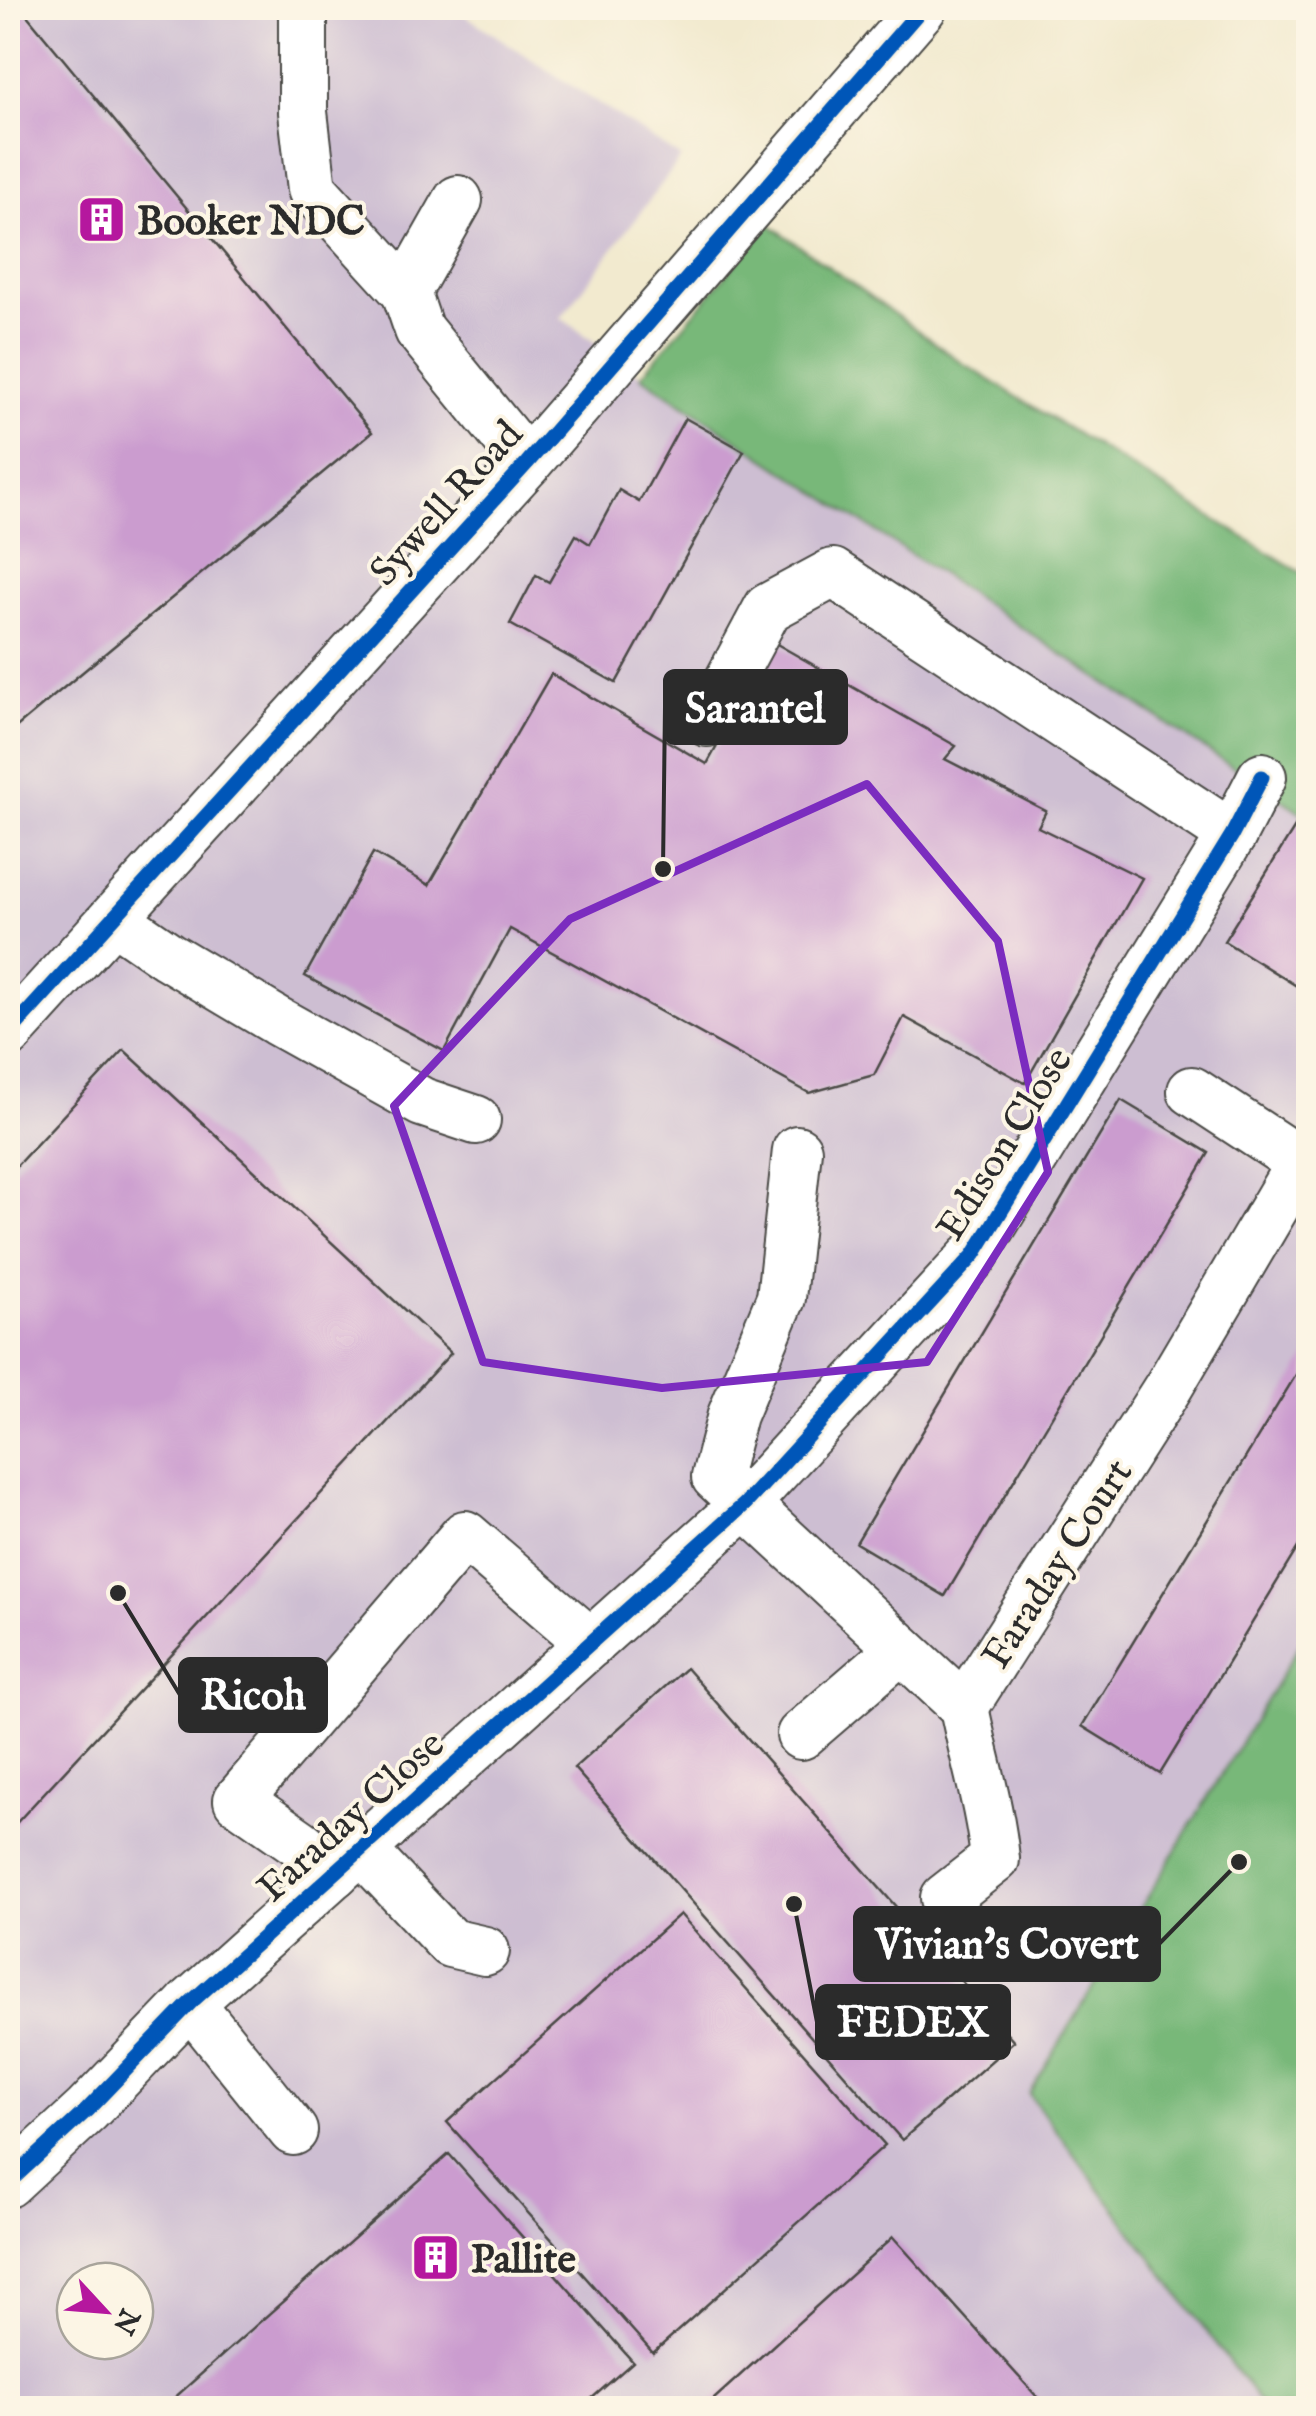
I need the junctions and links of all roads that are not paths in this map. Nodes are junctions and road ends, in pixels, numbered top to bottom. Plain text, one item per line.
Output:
1 (303, 8) edge
2 (922, 8) edge
3 (458, 200) dead end
4 (406, 292) junction
5 (527, 463) junction
6 (707, 722) dead end
7 (1262, 776) dead end
8 (1232, 835) junction
9 (114, 919) junction
10 (8, 1034) edge
11 (1192, 1091) dead end
12 (476, 1120) dead end
13 (797, 1150) dead end
14 (1305, 1165) edge
15 (745, 1504) junction
16 (591, 1642) junction
17 (901, 1649) junction
18 (964, 1707) junction
19 (801, 1735) dead end
20 (348, 1861) junction
21 (945, 1898) dead end
22 (485, 1951) dead end
23 (190, 2003) junction
24 (293, 2132) dead end
25 (8, 2183) edge

1 - 4 street
2 - 5 street, Sywell Road
3 - 4 street
4 - 5 street
5 - 9 street, Sywell Road
6 - 8 street
7 - 8 street, Edison Close
8 - 15 street, Edison Close
9 - 10 street, Sywell Road
9 - 12 street
11 - 14 street
13 - 15 street, Faraday Court
14 - 18 street, Faraday Court
15 - 16 street, Faraday Close
15 - 17 street, Faraday Court
16 - 20 street, Faraday Close
16 - 20 street
17 - 18 street, Faraday Court
17 - 19 street
18 - 21 street
20 - 22 street
20 - 23 street, Faraday Close
23 - 24 street
23 - 25 street, Faraday Close

